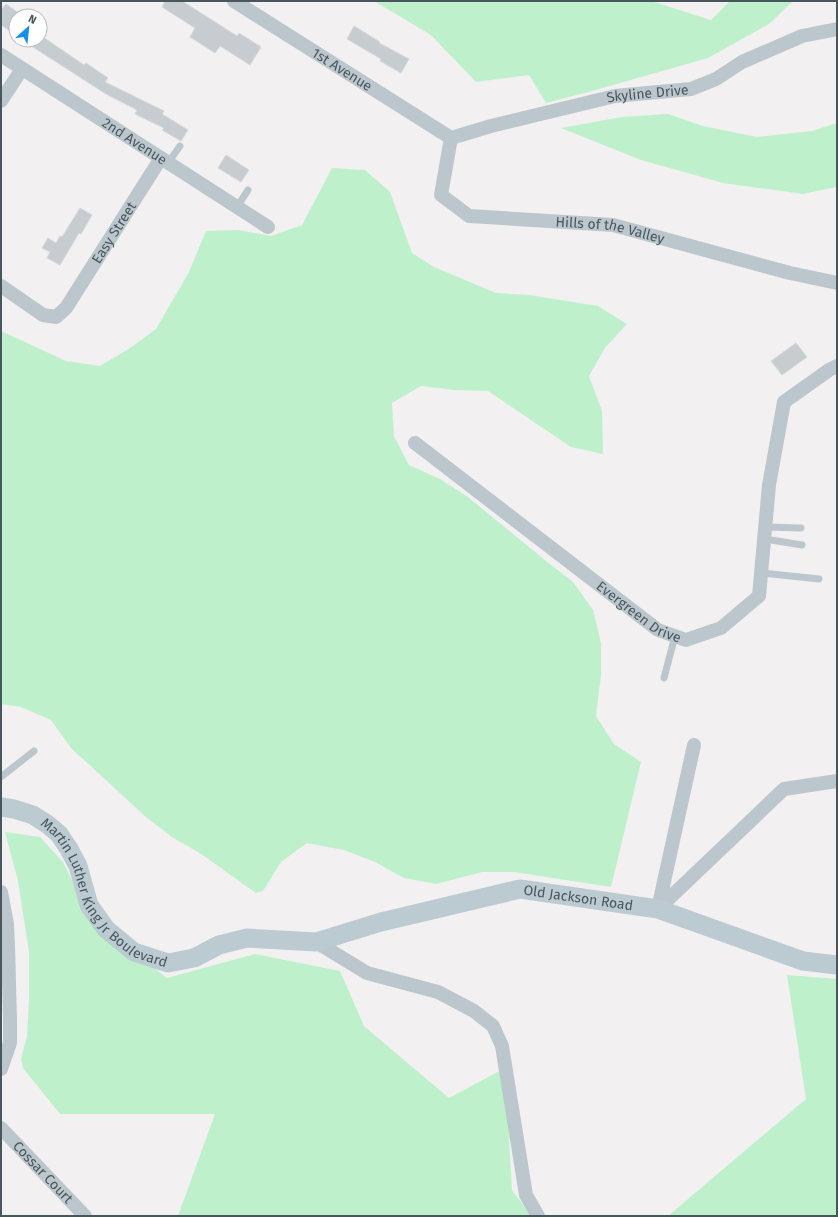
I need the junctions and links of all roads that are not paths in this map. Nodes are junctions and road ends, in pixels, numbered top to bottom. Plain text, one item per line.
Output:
1 (234, 1) edge
2 (837, 29) edge
3 (1, 55) edge
4 (22, 69) junction
5 (1, 101) edge
6 (450, 138) junction
7 (180, 146) dead end
8 (165, 160) junction
9 (248, 190) dead end
10 (237, 207) junction
11 (268, 227) dead end
12 (837, 283) edge
13 (1, 286) edge
14 (837, 366) edge
15 (415, 443) dead end
16 (801, 528) dead end
17 (765, 533) junction
18 (802, 545) dead end
19 (762, 573) junction
20 (819, 579) dead end
21 (675, 636) junction
22 (664, 678) dead end
23 (694, 744) dead end
24 (34, 750) dead end
25 (1, 777) edge
26 (837, 781) edge
27 (1, 808) edge
28 (1, 892) edge
29 (658, 909) junction
30 (316, 942) junction
31 (837, 965) edge
32 (1, 1069) edge
33 (1, 1128) edge
34 (85, 1216) edge
35 (538, 1216) edge

1 - 6 street, 1st Avenue
2 - 6 street, Skyline Drive
3 - 4 street, 2nd Avenue
4 - 5 street
4 - 8 street, 2nd Avenue
6 - 12 street, Hills of the Valley
7 - 8 lane
8 - 10 street, 2nd Avenue
8 - 13 street, Easy Street
9 - 10 lane
10 - 11 street, 2nd Avenue
14 - 17 street, Evergreen Drive
15 - 21 street, Evergreen Drive
16 - 17 lane
17 - 18 lane
17 - 19 street, Evergreen Drive
19 - 20 lane
19 - 21 street, Evergreen Drive
21 - 22 lane
23 - 29 street
24 - 25 lane
26 - 29 street
27 - 30 street, Martin Luther King Jr Boulevard
28 - 32 street
29 - 30 street, Old Jackson Road
29 - 31 street, Old Jackson Road
30 - 35 street, Martin Luther King Jr Boulevard
33 - 34 street, Cossar Court

